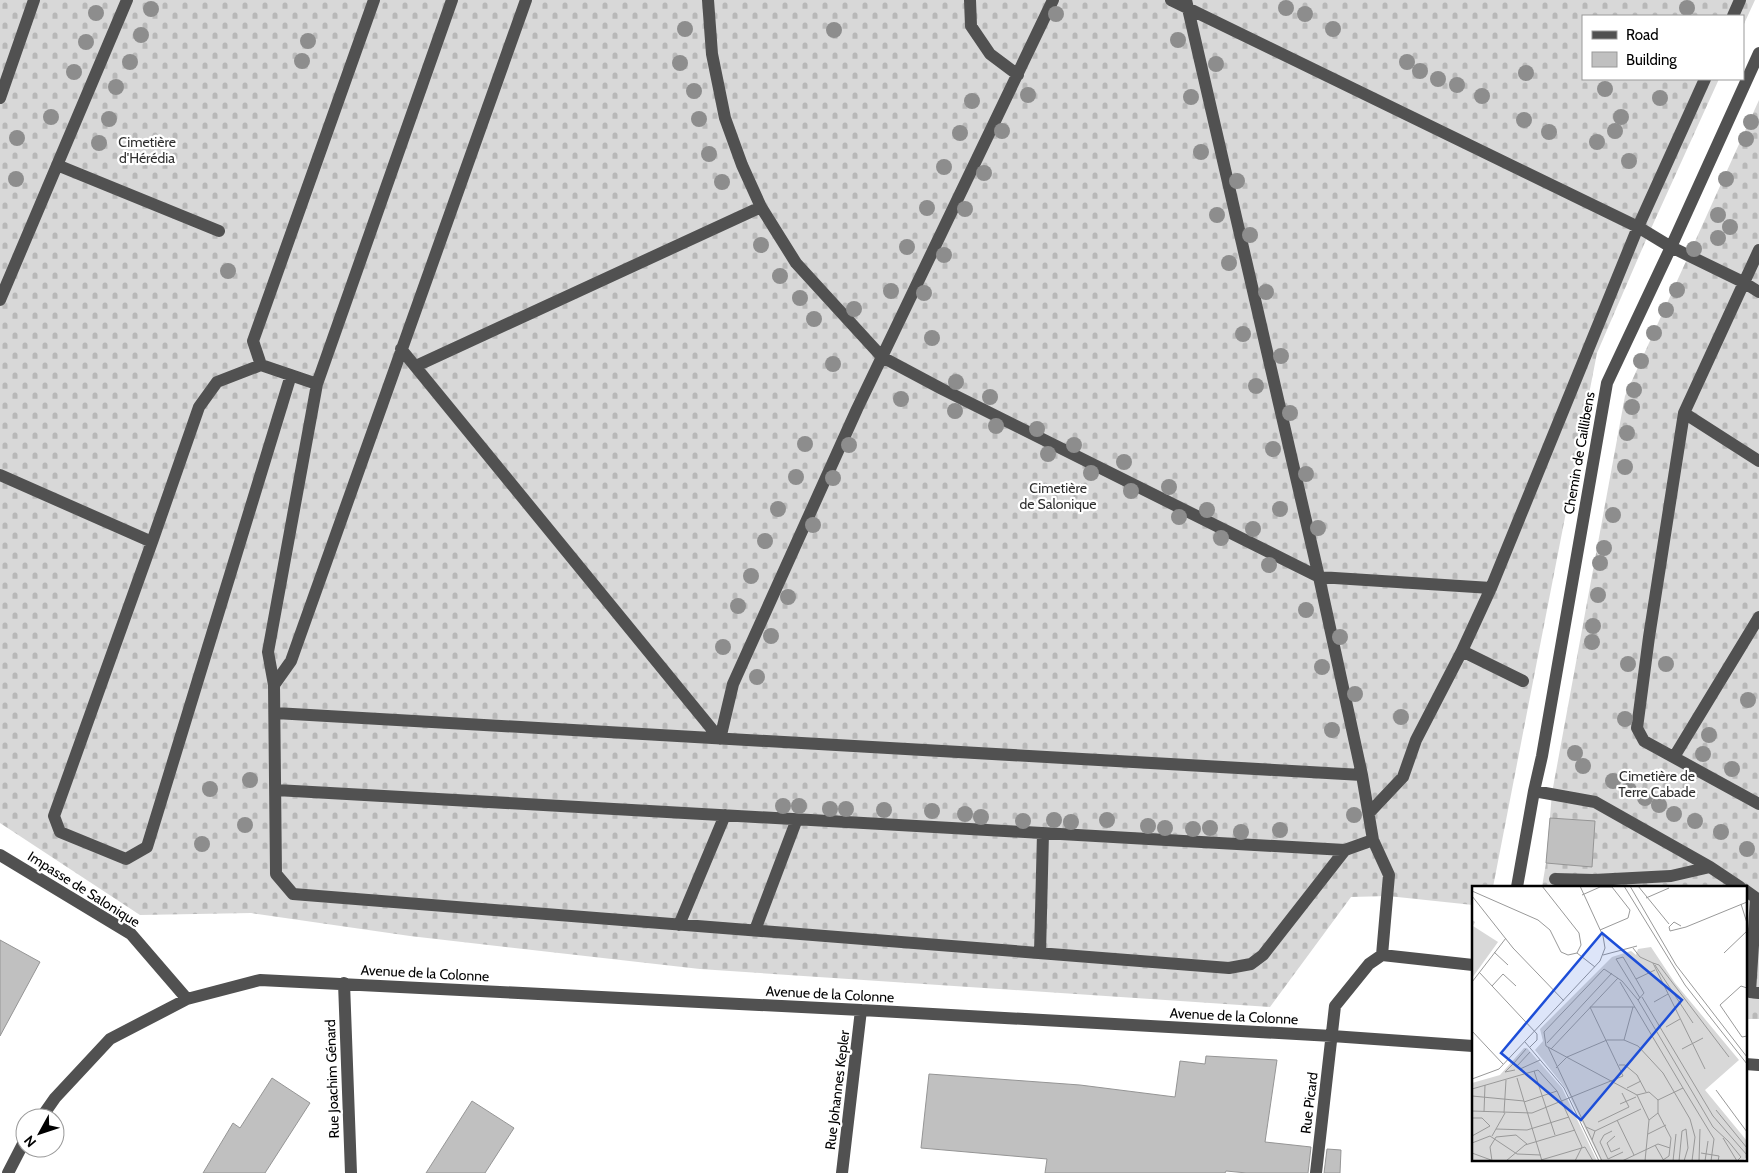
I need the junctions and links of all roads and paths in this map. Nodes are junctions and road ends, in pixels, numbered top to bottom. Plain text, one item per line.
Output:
1 (34, 0) edge
2 (128, 0) edge
3 (374, 0) edge
4 (452, 0) edge
5 (526, 0) edge
6 (708, 0) edge
7 (970, 0) edge
8 (1053, 0) edge
9 (1171, 0) edge
10 (1740, 0) edge
11 (1187, 4) edge
12 (1733, 15) edge
13 (1759, 52) edge
14 (1018, 75) junction
15 (1705, 80) edge
16 (0, 98) edge
17 (57, 165) junction
18 (760, 207) junction
19 (1638, 227) junction
20 (219, 231) dead end
21 (1671, 247) junction
22 (1759, 250) edge
23 (1743, 282) junction
24 (1759, 292) edge
25 (0, 300) edge
26 (401, 349) junction
27 (882, 357) junction
28 (261, 365) junction
29 (416, 366) junction
30 (290, 375) junction
31 (317, 384) junction
32 (1684, 413) junction
33 (1759, 461) edge
34 (0, 475) edge
35 (152, 542) junction
36 (1319, 577) junction
37 (1491, 588) junction
38 (1759, 617) edge
39 (1462, 651) junction
40 (1523, 681) dead end
41 (274, 685) junction
42 (274, 713) junction
43 (720, 739) junction
44 (1674, 757) junction
45 (1362, 775) junction
46 (276, 790) junction
47 (1534, 790) junction
48 (1759, 804) edge
49 (1370, 813) junction
50 (725, 815) junction
51 (797, 819) junction
52 (1043, 833) junction
53 (1373, 840) junction
54 (1345, 850) junction
55 (0, 855) edge
56 (1710, 867) junction
57 (1555, 879) dead end
58 (1518, 886) edge
59 (1738, 886) edge
60 (1746, 891) edge
61 (679, 924) junction
62 (755, 930) junction
63 (1749, 937) edge
64 (1040, 953) junction
65 (1382, 955) junction
66 (1472, 965) edge
67 (344, 983) junction
68 (1751, 992) edge
69 (187, 999) junction
70 (861, 1010) junction
71 (1332, 1036) junction
72 (1472, 1046) edge
73 (1746, 1064) edge
74 (1759, 1065) edge
75 (48, 1108) edge
76 (16, 1158) edge
77 (8, 1173) edge
78 (350, 1173) edge
79 (842, 1173) edge
80 (1316, 1173) edge

1 - 16 street
2 - 17 street
3 - 28 street
4 - 31 street
5 - 26 street
6 - 18 street
7 - 14 street
8 - 14 street
9 - 11 street
10 - 12 street
11 - 19 street
11 - 36 street
13 - 21 street, Chemin de Caillibens
14 - 27 street
15 - 19 street
17 - 20 street
17 - 25 street
18 - 27 street
18 - 29 street
19 - 21 street
19 - 37 street
21 - 23 street
21 - 47 street, Chemin de Caillibens
22 - 23 street
23 - 24 street
23 - 32 street
26 - 29 street
26 - 41 street
27 - 36 street
27 - 43 street
28 - 30 street
28 - 35 street
29 - 43 street
30 - 31 street
30 - 35 street
31 - 41 street
32 - 33 street
32 - 44 street
34 - 35 street
36 - 37 street
36 - 45 street
37 - 39 street
38 - 44 street
39 - 40 street
39 - 49 street
41 - 42 street
42 - 43 street
42 - 46 street
43 - 45 street
44 - 48 street
45 - 49 street
46 - 50 street
46 - 61 street
47 - 56 street
47 - 58 street, Chemin de Caillibens
49 - 53 street
50 - 51 street
50 - 61 street
51 - 52 street
51 - 62 street
52 - 54 street
52 - 64 street
53 - 54 street
53 - 65 street
54 - 64 street
55 - 69 street, Impasse de Salonique
56 - 57 street
56 - 59 street
60 - 63 street
61 - 62 street
62 - 64 street
63 - 68 street
65 - 66 street
65 - 71 street, Rue Picard
67 - 69 street, Avenue de la Colonne
67 - 70 street, Avenue de la Colonne
67 - 78 street, Rue Joachim Génard
69 - 75 street, Avenue de la Colonne
70 - 71 street, Avenue de la Colonne
70 - 79 street, Rue Johannes Kepler
71 - 72 street, Avenue de la Colonne
71 - 80 street, Rue Picard
73 - 74 street
76 - 77 street

